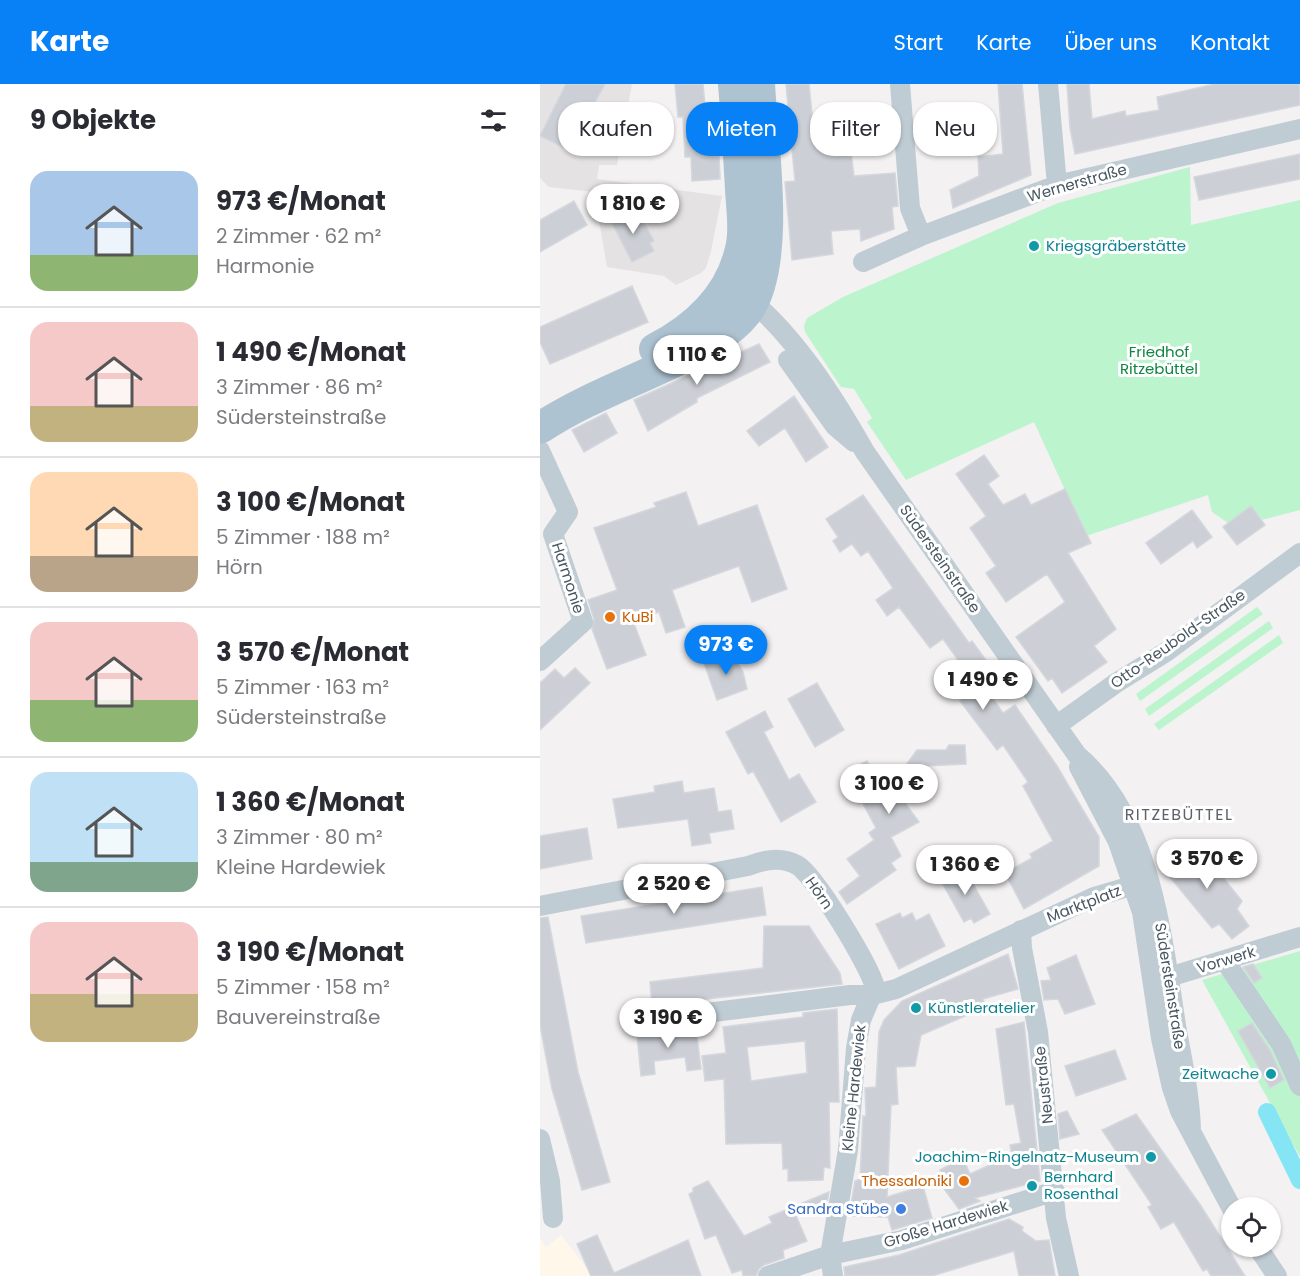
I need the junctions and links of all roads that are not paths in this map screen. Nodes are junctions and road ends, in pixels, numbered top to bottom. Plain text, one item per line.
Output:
1 (734, 84) edge
2 (759, 84) edge
3 (900, 84) edge
4 (1048, 84) edge
5 (1300, 129) edge
6 (1057, 185) junction
7 (921, 236) junction
8 (863, 262) dead end
9 (728, 282) junction
10 (753, 302) junction
11 (540, 409) edge
12 (540, 428) edge
13 (540, 451) edge
14 (1300, 553) edge
15 (540, 661) edge
16 (1056, 726) junction
17 (1141, 883) junction
18 (540, 906) edge
19 (1021, 930) junction
20 (1300, 937) edge
21 (1225, 961) junction
22 (1160, 980) junction
23 (872, 995) junction
24 (642, 1021) dead end
25 (1300, 1086) edge
26 (540, 1139) edge
27 (1055, 1191) junction
28 (1226, 1197) edge
29 (553, 1218) dead end
30 (1256, 1257) edge
31 (1264, 1257) edge
32 (831, 1268) edge
33 (768, 1276) edge
34 (1069, 1276) edge
35 (1264, 1276) edge
36 (1277, 1276) edge

1 - 9 main road
2 - 10 main road
3 - 7 street
4 - 6 street
5 - 6 street, Wernerstraße
6 - 7 street, Wernerstraße
7 - 8 street, Wernerstraße
9 - 10 street, Südersteinstraße
9 - 11 main road
10 - 12 main road
10 - 16 street, Südersteinstraße
13 - 15 street, Harmonie
14 - 16 street, Otto-Reubold-Straße
16 - 17 street, Südersteinstraße
17 - 19 street, Marktplatz
17 - 22 street, Südersteinstraße
18 - 23 street, Hörn
19 - 23 street
19 - 27 street, Neustraße
20 - 21 street, Vorwerk
21 - 22 street, Vorwerk
21 - 25 street
22 - 28 street, Südersteinstraße
23 - 24 street
23 - 32 street, Kleine Hardewiek
26 - 29 street
27 - 32 street, Große Hardewiek
27 - 34 street, Neustraße
30 - 35 street
31 - 36 street
32 - 33 street, Große Hardewiek

